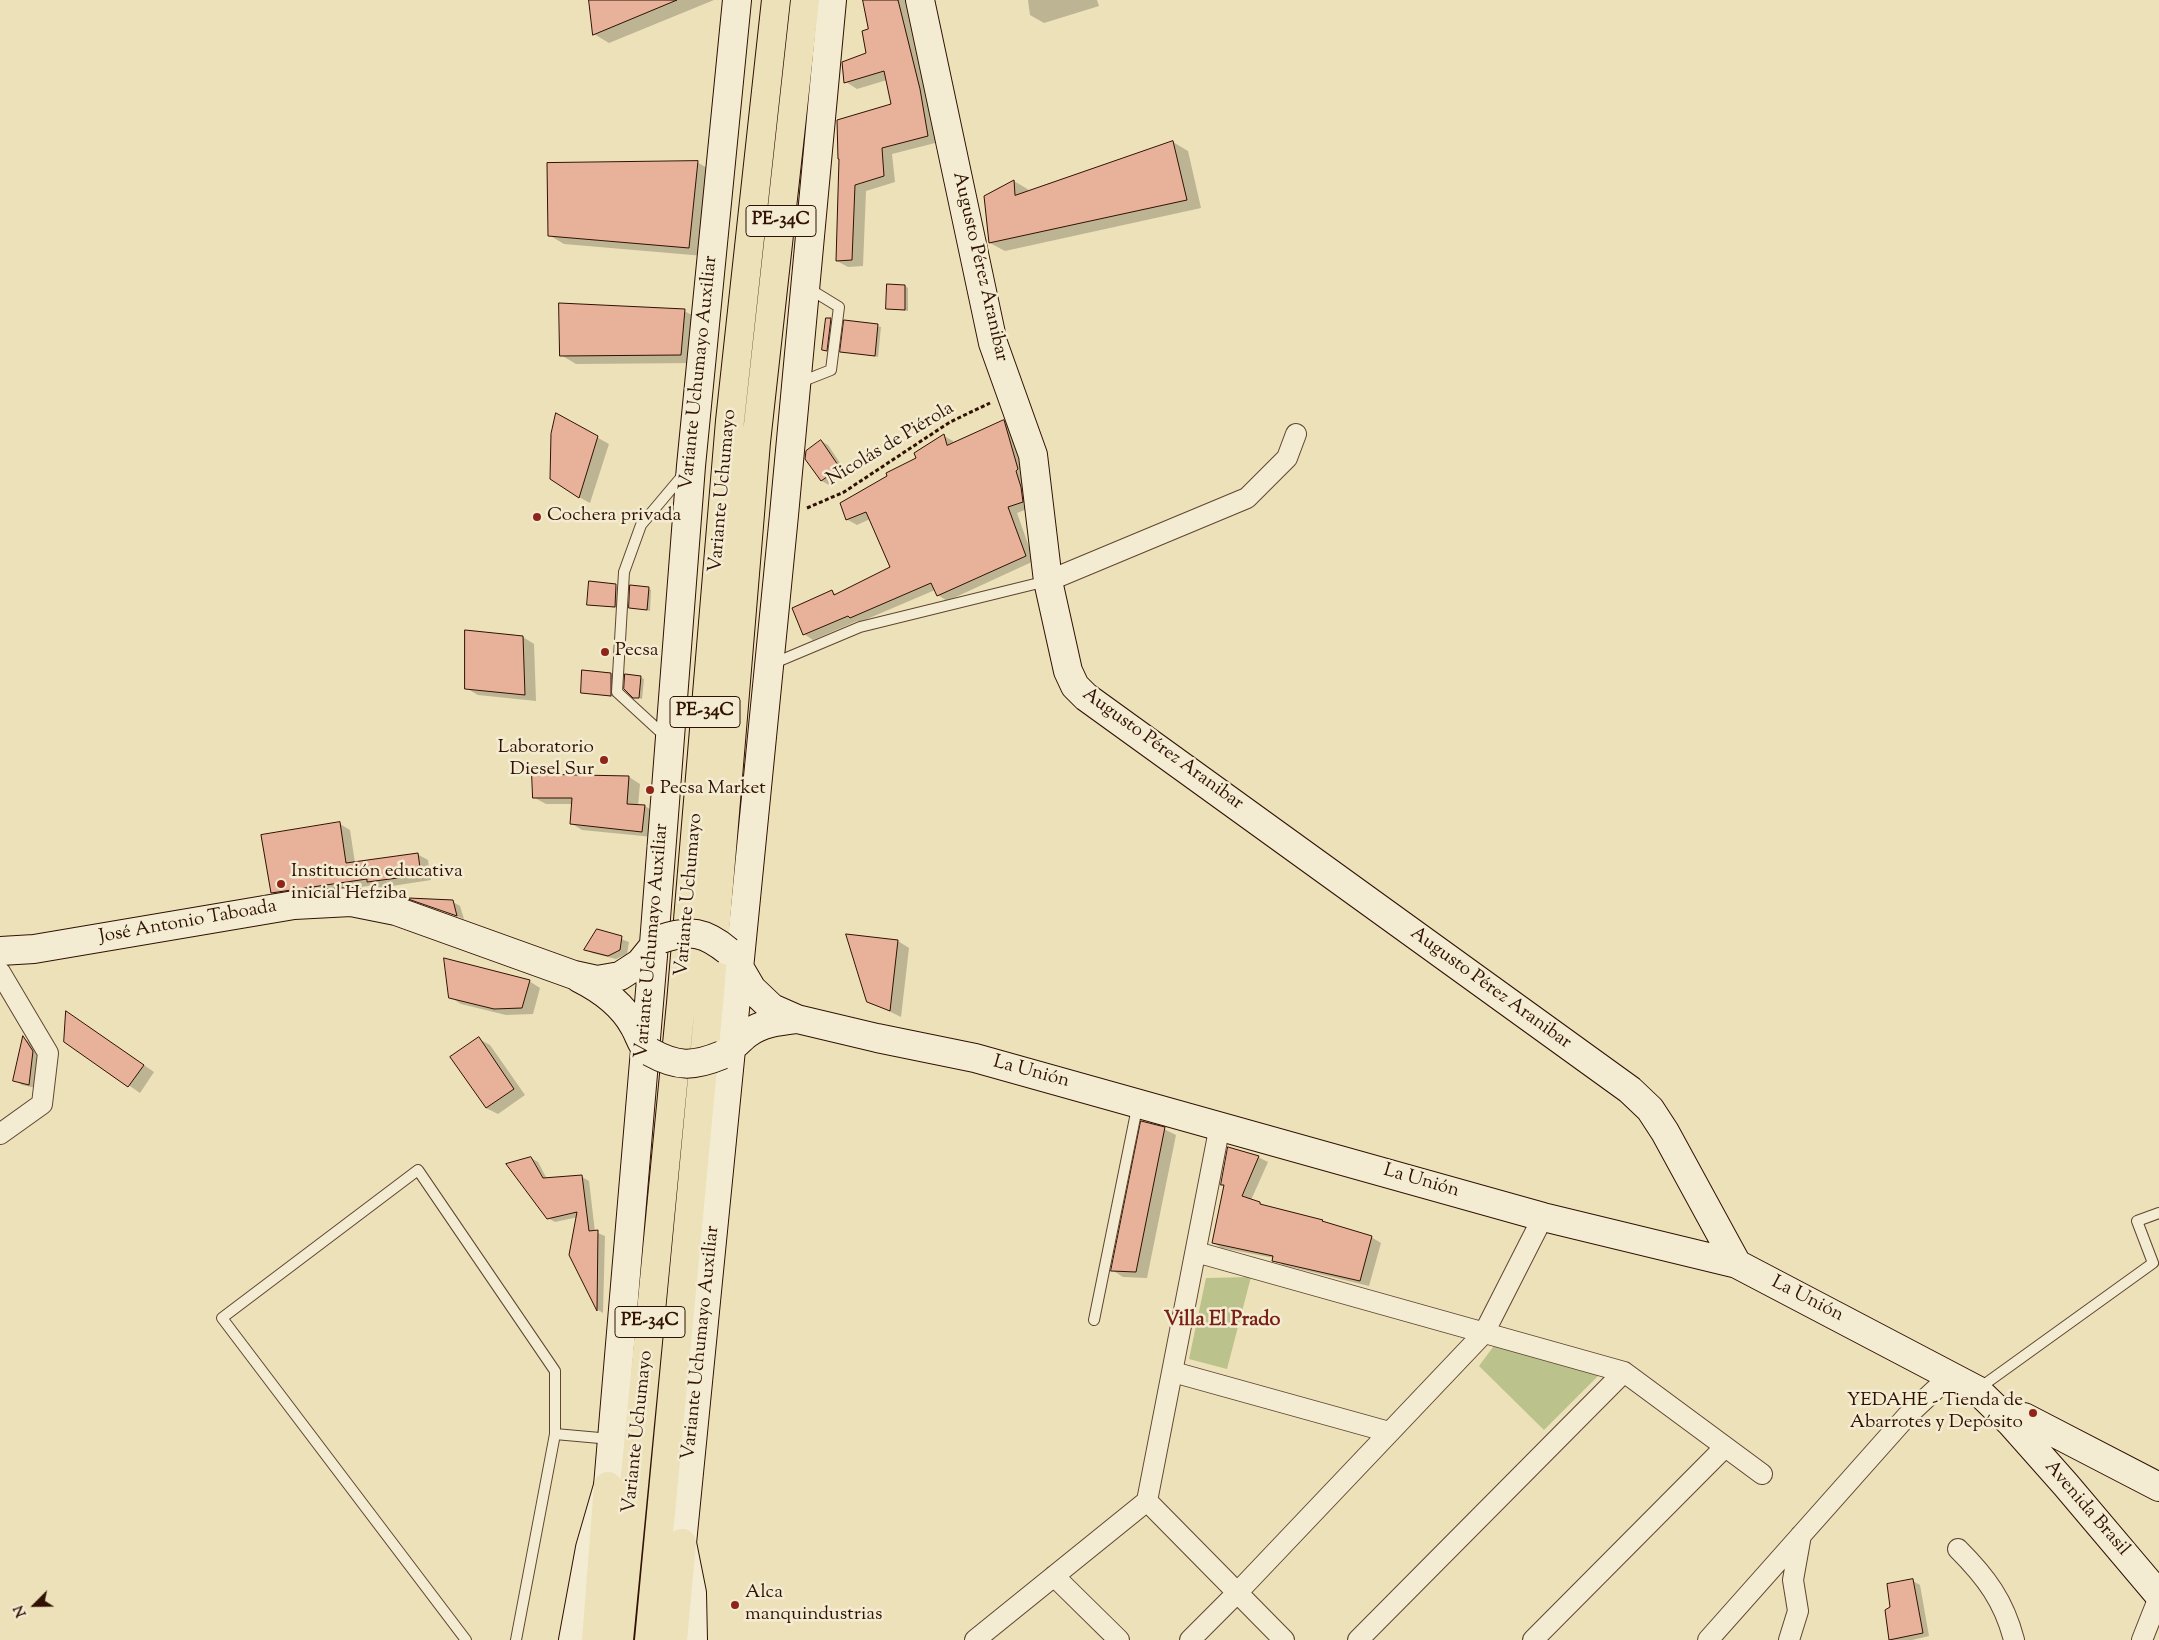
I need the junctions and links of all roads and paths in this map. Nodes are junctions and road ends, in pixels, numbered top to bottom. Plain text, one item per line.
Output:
1 (737, 0) edge
2 (776, 0) edge
3 (805, 0) edge
4 (832, 0) edge
5 (920, 0) edge
6 (804, 285) junction
7 (795, 385) junction
8 (1011, 394) junction
9 (1296, 434) dead end
10 (690, 466) junction
11 (784, 515) junction
12 (1048, 581) junction
13 (768, 666) junction
14 (669, 740) junction
15 (657, 942) junction
16 (0, 951) edge
17 (734, 958) junction
18 (0, 972) edge
19 (574, 975) junction
20 (797, 1019) junction
21 (647, 1050) junction
22 (726, 1053) junction
23 (1138, 1102) junction
24 (1220, 1125) junction
25 (0, 1134) edge
26 (2159, 1213) edge
27 (1543, 1216) junction
28 (1196, 1252) junction
29 (1737, 1264) junction
30 (1094, 1320) dead end
31 (1484, 1333) junction
32 (1173, 1372) junction
33 (1624, 1372) junction
34 (1952, 1375) junction
35 (1977, 1390) junction
36 (2011, 1423) junction
37 (1389, 1432) junction
38 (555, 1434) junction
39 (612, 1440) junction
40 (1725, 1447) junction
41 (1762, 1474) dead end
42 (608, 1486) junction
43 (2159, 1487) edge
44 (1147, 1501) junction
45 (1801, 1535) junction
46 (682, 1543) junction
47 (1958, 1549) dead end
48 (1054, 1576) junction
49 (1237, 1593) junction
50 (2159, 1596) edge
51 (1790, 1639) edge
52 (466, 1640) edge
53 (516, 1640) edge
54 (573, 1640) edge
55 (596, 1640) edge
56 (619, 1640) edge
57 (649, 1640) edge
58 (673, 1640) edge
59 (693, 1640) edge
60 (975, 1640) edge
61 (1119, 1640) edge
62 (1190, 1640) edge
63 (1284, 1640) edge
64 (1358, 1640) edge
65 (1533, 1640) edge
66 (1708, 1640) edge
67 (2014, 1640) edge
68 (2142, 1640) edge

1 - 10 main road, Variante Uchumayo Auxiliar
2 - 56 highway, Variante Uchumayo / PE-34C
3 - 57 highway, Variante Uchumayo / PE-34C
4 - 6 main road, Variante Uchumayo Auxiliar
5 - 8 main road, Augusto Pérez Aranibar
6 - 7 main road, Variante Uchumayo Auxiliar
6 - 7 lane
7 - 11 main road, Variante Uchumayo Auxiliar
8 - 11 path, Nicolás de Piérola
8 - 12 main road, Augusto Pérez Aranibar
9 - 12 street
10 - 14 main road, Variante Uchumayo Auxiliar
10 - 14 lane
11 - 13 main road, Variante Uchumayo Auxiliar
12 - 13 lane
12 - 29 main road, Augusto Pérez Aranibar
13 - 17 main road, Variante Uchumayo Auxiliar
14 - 15 main road, Variante Uchumayo Auxiliar
15 - 17 main road, bridge
15 - 19 main road, José Antonio Taboada
15 - 21 main road, Variante Uchumayo Auxiliar
16 - 19 main road, José Antonio Taboada
17 - 20 main road, La Unión
17 - 22 main road, Variante Uchumayo Auxiliar
18 - 25 street
19 - 21 main road, José Antonio Taboada
20 - 22 main road, La Unión
20 - 23 main road, La Unión
21 - 22 main road, bridge
21 - 39 main road, Variante Uchumayo Auxiliar
22 - 46 main road, Variante Uchumayo Auxiliar
23 - 24 main road, La Unión
23 - 30 lane
24 - 27 main road, La Unión
24 - 28 street
26 - 35 lane
27 - 29 main road, La Unión
27 - 31 street
28 - 31 street
28 - 32 street
29 - 34 main road, La Unión
31 - 33 street
31 - 37 street
32 - 37 street
32 - 44 street
33 - 40 street
33 - 64 street
34 - 35 main road, La Unión
34 - 45 street
35 - 36 main road, La Unión
36 - 43 main road
36 - 50 main road, Avenida Brasil
37 - 49 street
38 - 39 lane
38 - 52 lane
38 - 53 lane
39 - 42 main road, Variante Uchumayo Auxiliar
40 - 41 street
40 - 65 street
42 - 54 main road, Variante Uchumayo Auxiliar
42 - 55 highway
44 - 48 street
44 - 49 street
45 - 51 street
45 - 66 street
46 - 58 highway
46 - 59 main road, Variante Uchumayo Auxiliar
47 - 67 street
48 - 60 street
48 - 61 street
49 - 62 street
49 - 63 street
50 - 68 street

